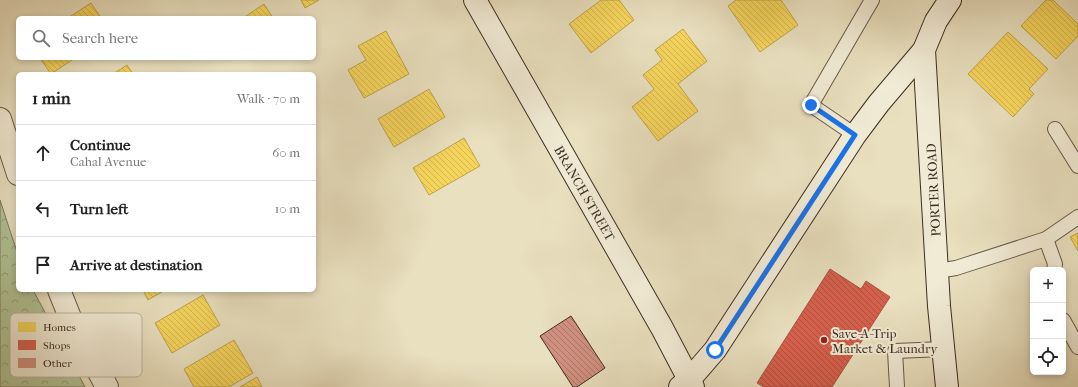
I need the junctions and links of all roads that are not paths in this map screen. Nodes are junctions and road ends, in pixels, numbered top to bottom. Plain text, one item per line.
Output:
1 (475, 0) edge
2 (872, 0) edge
3 (950, 0) edge
4 (924, 50) junction
5 (0, 119) edge
6 (1055, 128) dead end
7 (855, 135) junction
8 (1078, 166) edge
9 (16, 168) edge
10 (1078, 217) edge
11 (1046, 239) junction
12 (1054, 267) edge
13 (937, 271) junction
14 (60, 292) edge
15 (68, 313) edge
16 (1066, 325) edge
17 (1078, 347) edge
18 (944, 349) junction
19 (102, 377) edge
20 (687, 385) edge
21 (107, 387) edge
22 (897, 387) edge
23 (947, 387) edge

1 - 20 street, BRANCH STREET
2 - 7 lane
3 - 4 street, PORTER ROAD
4 - 7 street
4 - 13 street, PORTER ROAD
5 - 9 street
6 - 8 lane
7 - 20 street
10 - 11 lane
11 - 12 lane
11 - 13 lane
13 - 18 street, PORTER ROAD
14 - 15 street
16 - 17 lane
18 - 22 lane
18 - 23 street, PORTER ROAD
19 - 21 street

